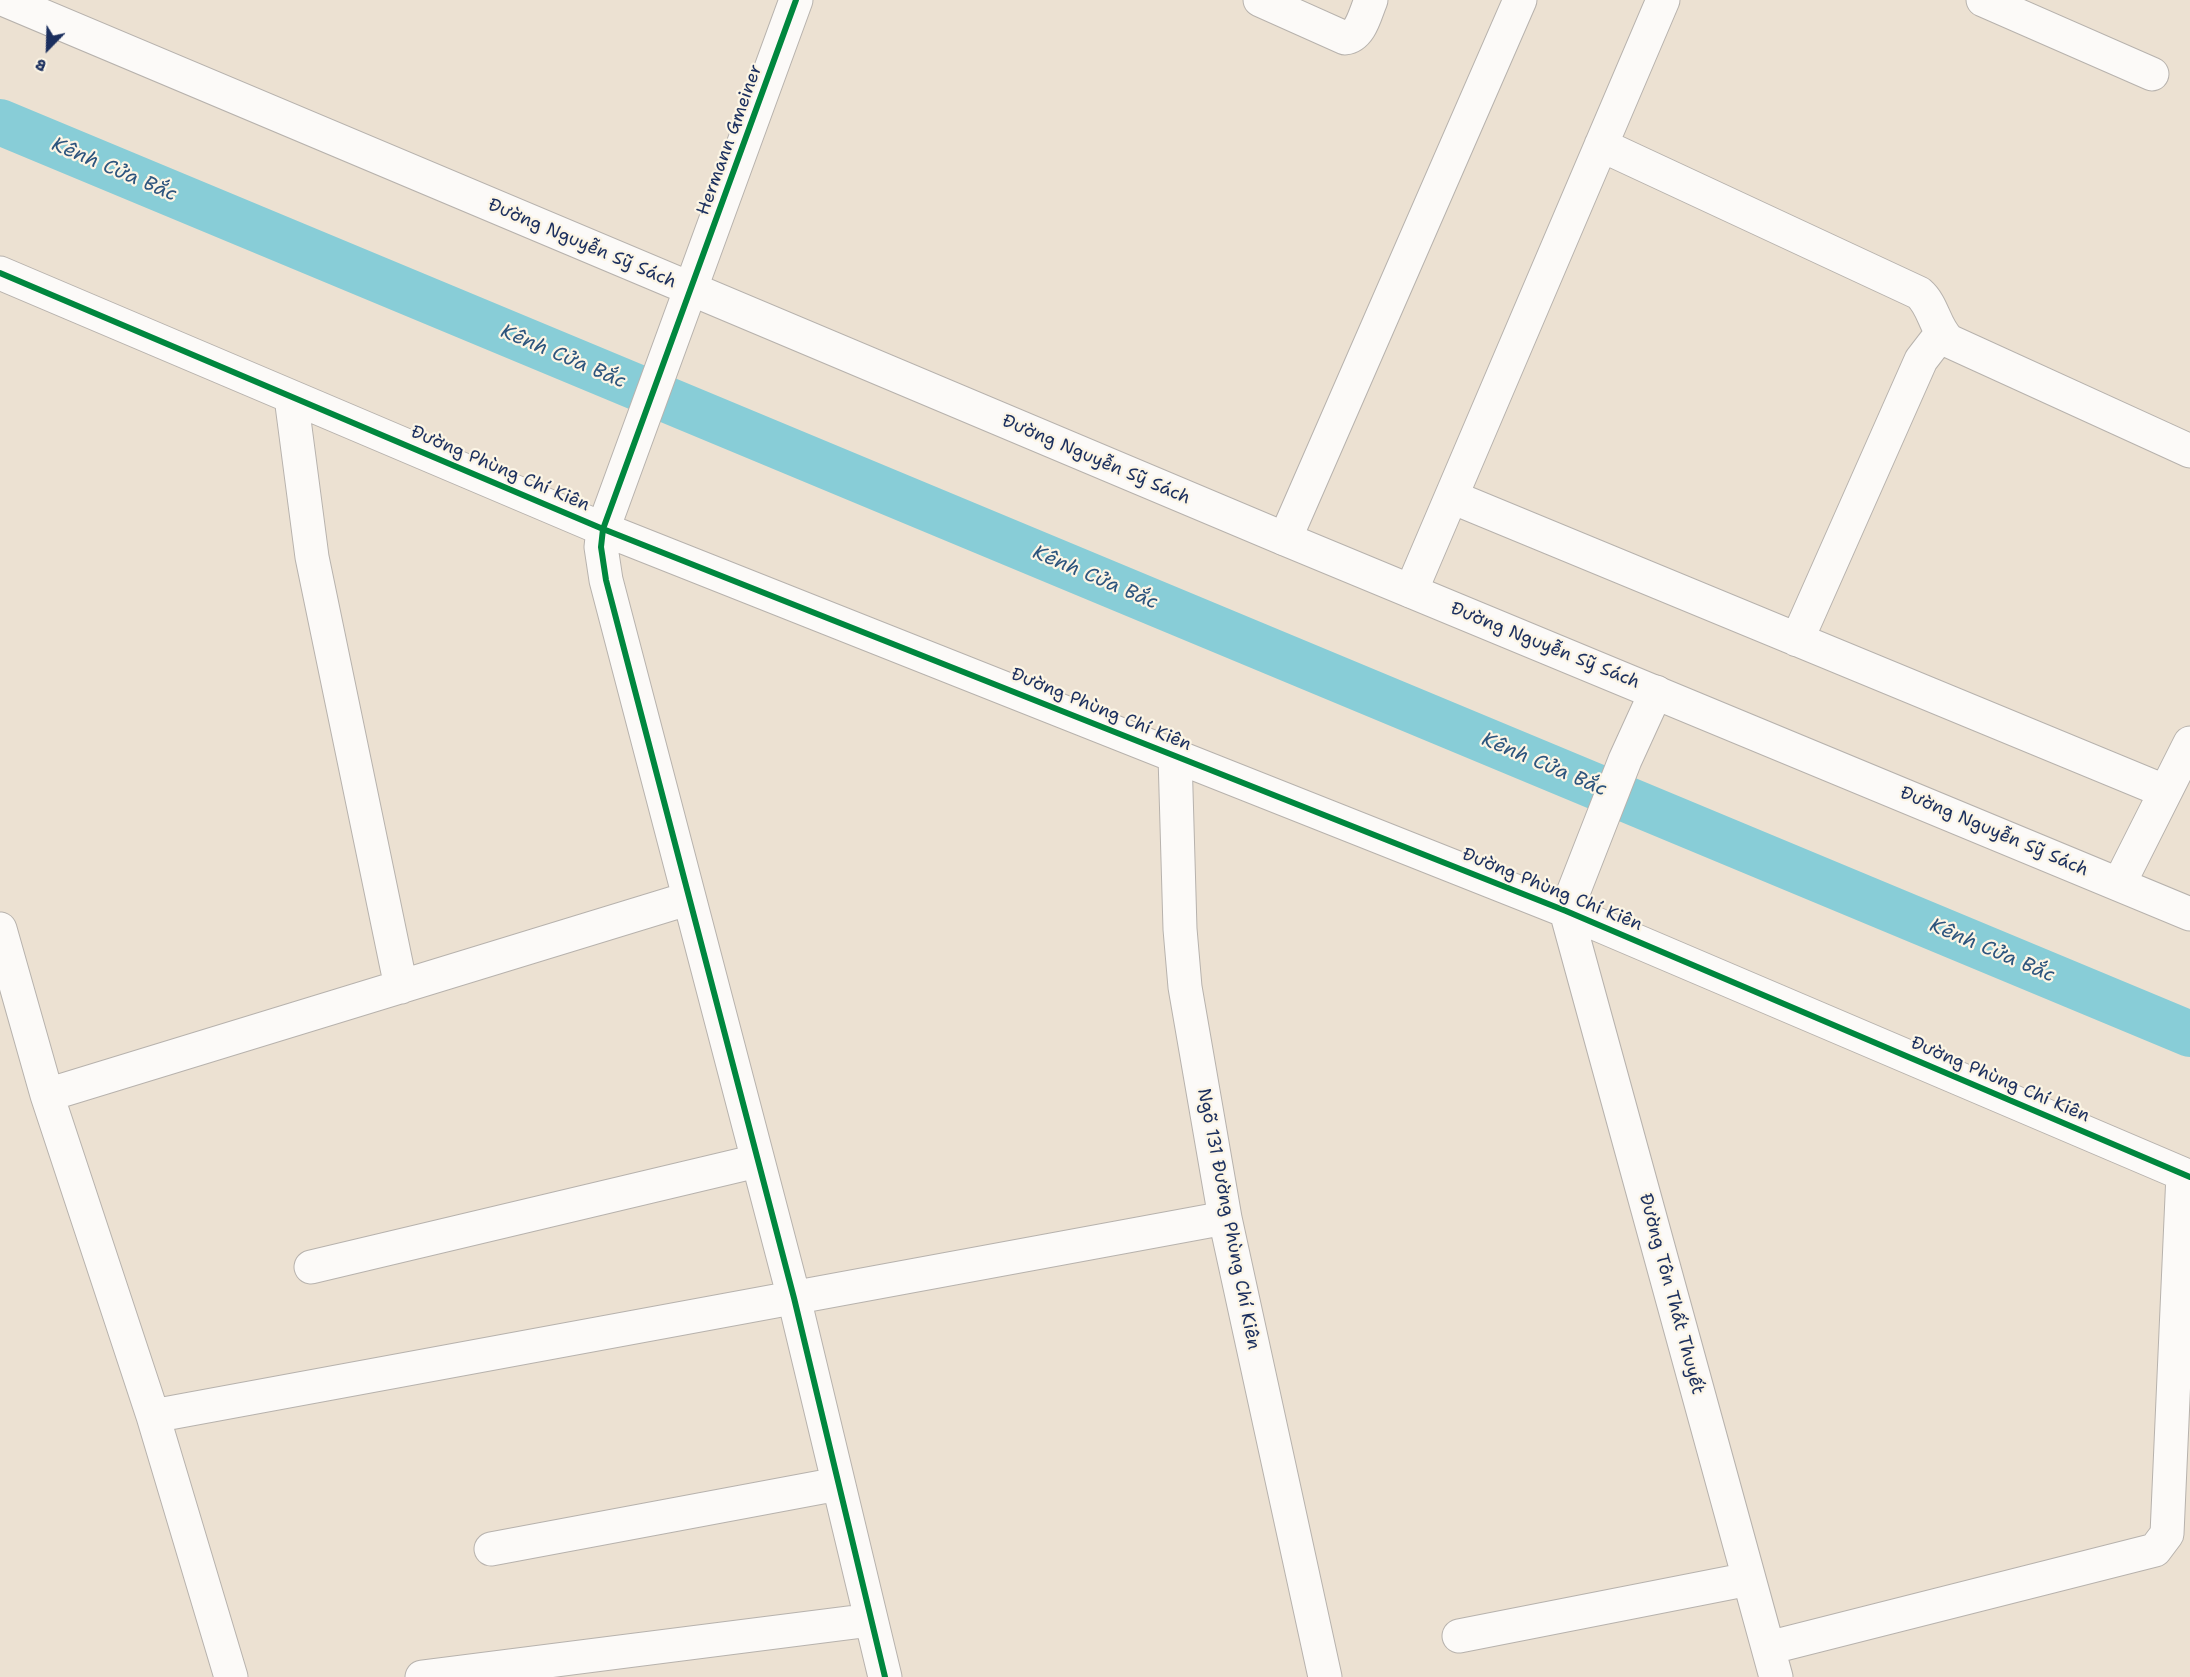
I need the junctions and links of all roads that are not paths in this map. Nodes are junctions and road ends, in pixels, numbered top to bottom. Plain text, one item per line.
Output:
1 (5, 0) edge
2 (796, 0) edge
3 (1260, 0) edge
4 (1371, 0) edge
5 (1520, 0) edge
6 (1663, 0) edge
7 (1983, 0) edge
8 (2152, 74) dead end
9 (1601, 145) junction
10 (0, 273) edge
11 (692, 290) junction
12 (1941, 334) junction
13 (291, 397) junction
14 (2190, 451) edge
15 (1452, 498) junction
16 (603, 529) junction
17 (1285, 539) junction
18 (1411, 591) junction
19 (1797, 640) junction
20 (1656, 692) junction
21 (2190, 743) edge
22 (1176, 756) junction
23 (2164, 791) junction
24 (2119, 884) junction
25 (687, 899) junction
26 (1566, 911) junction
27 (2190, 914) edge
28 (0, 929) edge
29 (401, 987) junction
30 (47, 1095) junction
31 (758, 1161) junction
32 (2186, 1176) edge
33 (1225, 1218) junction
34 (310, 1267) dead end
35 (794, 1298) junction
36 (153, 1416) junction
37 (838, 1484) junction
38 (491, 1549) dead end
39 (1749, 1579) junction
40 (871, 1620) junction
41 (1459, 1636) dead end
42 (1772, 1662) edge
43 (231, 1677) edge
44 (422, 1677) edge
45 (885, 1677) edge
46 (1325, 1677) edge

1 - 11 street, Đường Nguyễn Sỹ Sách
2 - 11 street, Hermann Gmeiner
3 - 4 street
5 - 17 street
6 - 9 street
7 - 8 street
9 - 12 street
9 - 15 street
10 - 13 street, Đường Phùng Chí Kiên
11 - 16 street, Hermann Gmeiner
11 - 17 street, Đường Nguyễn Sỹ Sách
12 - 14 street
12 - 19 street
13 - 16 street, Đường Phùng Chí Kiên
13 - 29 street
15 - 18 street
15 - 19 street
16 - 22 street, Đường Phùng Chí Kiên
16 - 25 street, Hermann Gmeiner
17 - 18 street, Đường Nguyễn Sỹ Sách
18 - 20 street, Đường Nguyễn Sỹ Sách
19 - 23 street
20 - 24 street, Đường Nguyễn Sỹ Sách
20 - 26 street
21 - 23 street
22 - 26 street, Đường Phùng Chí Kiên
22 - 33 street, Ngõ 131 Đường Phùng Chí Kiên
23 - 24 street
24 - 27 street, Đường Nguyễn Sỹ Sách
25 - 29 street
25 - 31 street, Hermann Gmeiner
26 - 32 street, Đường Phùng Chí Kiên
26 - 39 street, Đường Tôn Thất Thuyết
28 - 30 street
29 - 30 street
30 - 36 street
31 - 34 street
31 - 35 street, Hermann Gmeiner
32 - 42 street
33 - 35 street
33 - 46 street, Ngõ 131 Đường Phùng Chí Kiên
35 - 36 street
35 - 37 street, Hermann Gmeiner
36 - 43 street
37 - 38 street
37 - 40 street, Hermann Gmeiner
39 - 41 street
39 - 42 street, Đường Tôn Thất Thuyết
40 - 44 street
40 - 45 street, Hermann Gmeiner

